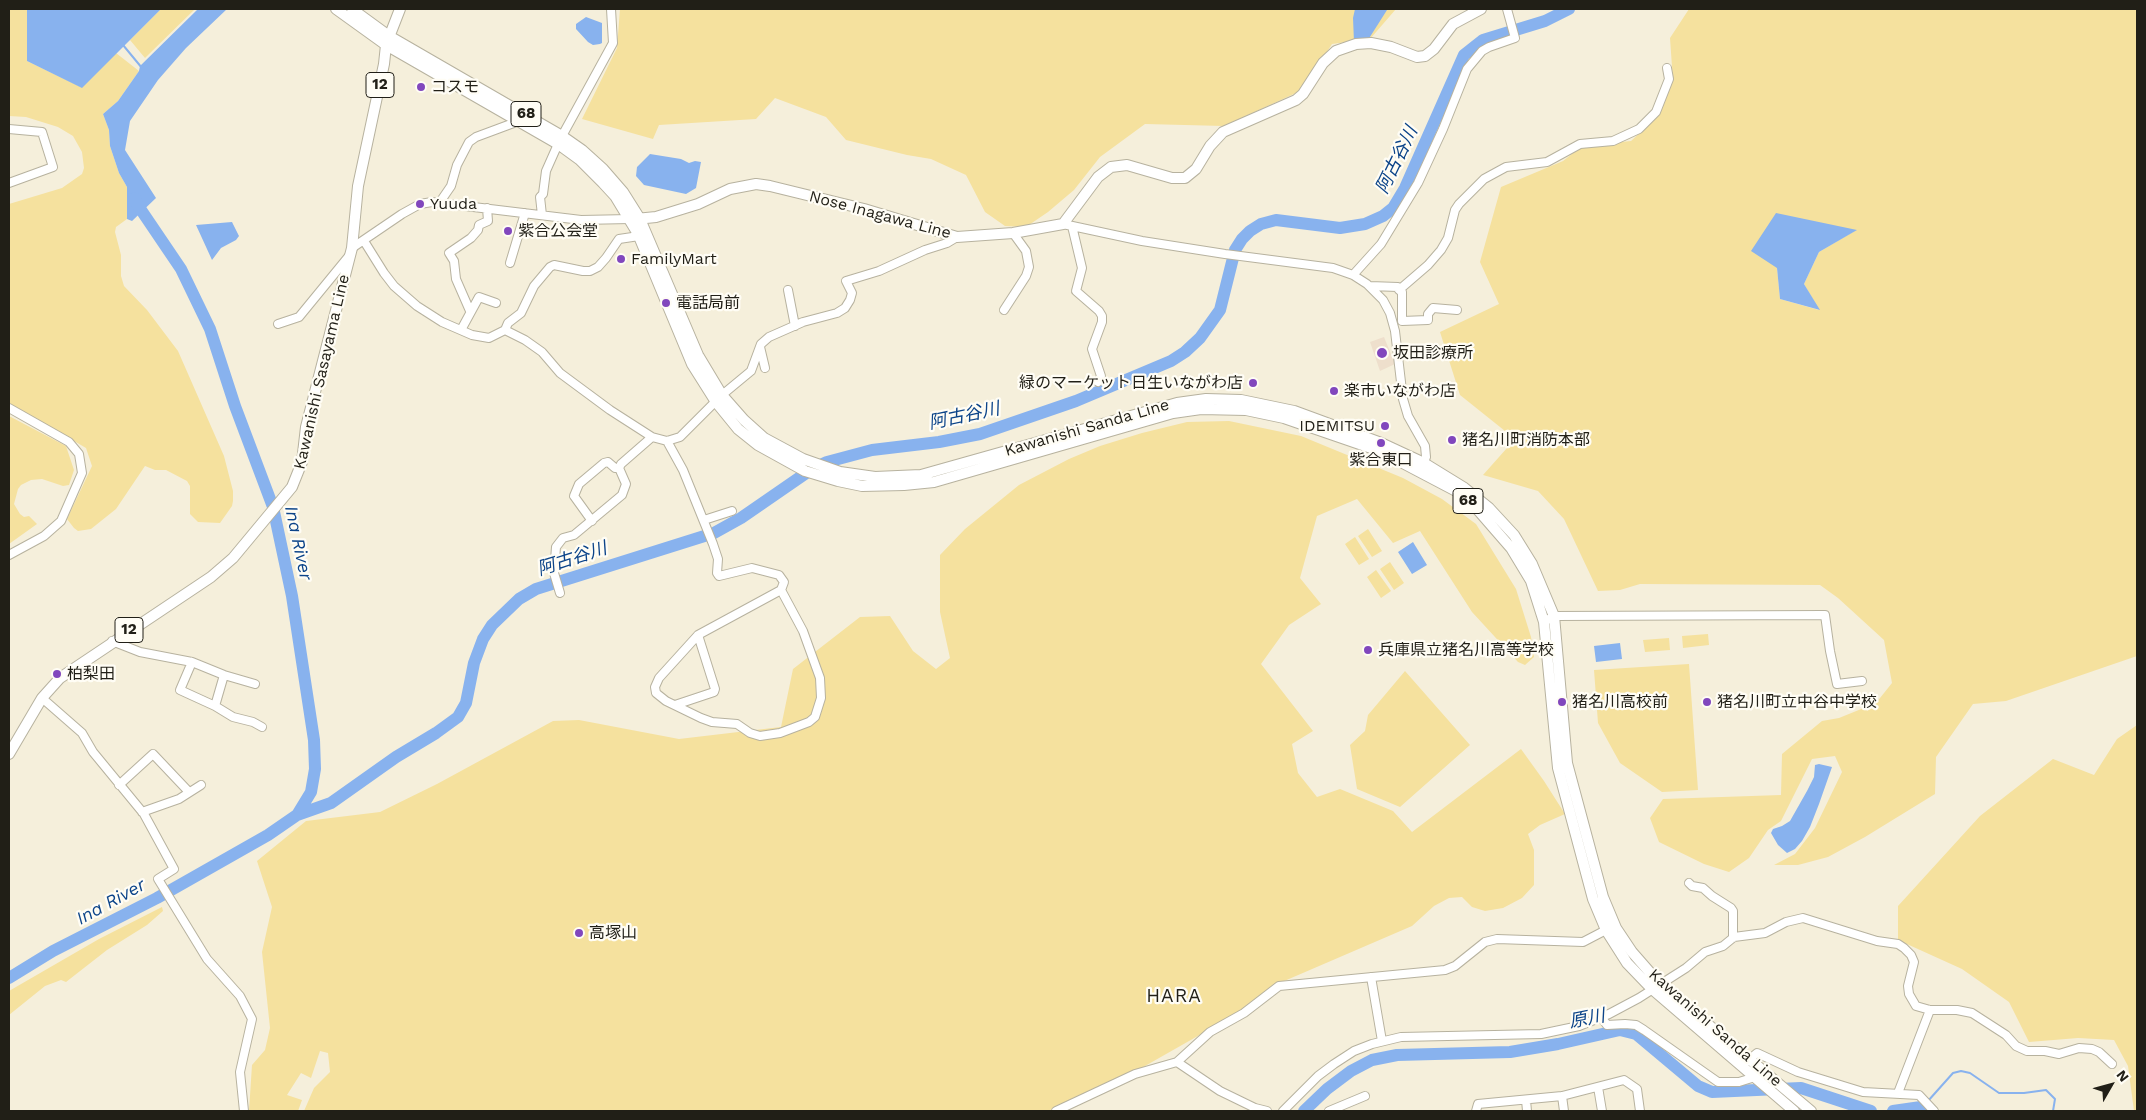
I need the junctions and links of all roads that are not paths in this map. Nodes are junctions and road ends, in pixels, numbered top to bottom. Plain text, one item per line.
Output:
1 (336, 9) edge
2 (352, 9) edge
3 (400, 9) edge
4 (611, 9) edge
5 (1481, 9) edge
6 (1508, 9) edge
7 (388, 41) junction
8 (1667, 68) dead end
9 (519, 121) junction
10 (9, 130) edge
11 (560, 140) junction
12 (9, 183) edge
13 (440, 202) junction
14 (488, 208) junction
15 (525, 213) junction
16 (542, 215) junction
17 (635, 219) junction
18 (1068, 225) junction
19 (1013, 233) junction
20 (639, 236) junction
21 (957, 237) junction
22 (364, 241) junction
23 (351, 251) junction
24 (510, 263) dead end
25 (1354, 275) junction
26 (1370, 286) junction
27 (788, 290) dead end
28 (1399, 290) junction
29 (496, 303) dead end
30 (1004, 310) dead end
31 (1457, 310) dead end
32 (470, 311) junction
33 (278, 324) dead end
34 (795, 326) junction
35 (461, 330) junction
36 (504, 330) junction
37 (760, 347) junction
38 (765, 368) dead end
39 (1098, 382) dead end
40 (719, 398) junction
41 (9, 408) edge
42 (652, 436) junction
43 (667, 441) junction
44 (619, 468) junction
45 (1422, 468) junction
46 (732, 511) dead end
47 (592, 520) junction
48 (704, 523) junction
49 (9, 556) edge
50 (781, 590) junction
51 (560, 593) dead end
52 (1554, 616) junction
53 (1544, 622) junction
54 (698, 635) junction
55 (112, 641) junction
56 (192, 662) junction
57 (224, 675) junction
58 (1862, 680) dead end
59 (255, 684) dead end
60 (42, 698) junction
61 (675, 705) junction
62 (215, 706) junction
63 (262, 727) dead end
64 (9, 754) edge
65 (119, 785) junction
66 (201, 785) dead end
67 (189, 792) junction
68 (142, 812) junction
69 (1689, 883) dead end
70 (1606, 930) junction
71 (1733, 938) junction
72 (1371, 977) junction
73 (1656, 987) junction
74 (1930, 1010) junction
75 (1601, 1017) junction
76 (1382, 1040) junction
77 (1177, 1062) junction
78 (1746, 1062) junction
79 (2112, 1064) dead end
80 (1758, 1079) junction
81 (1598, 1087) junction
82 (1898, 1093) junction
83 (1365, 1096) dead end
84 (1562, 1096) junction
85 (1526, 1100) junction
86 (1488, 1107) edge
87 (1932, 1108) edge
88 (244, 1111) edge
89 (1056, 1111) edge
90 (1268, 1111) edge
91 (1283, 1111) edge
92 (1329, 1111) edge
93 (1476, 1111) edge
94 (1527, 1111) edge
95 (1564, 1111) edge
96 (1602, 1111) edge
97 (1640, 1111) edge
98 (1794, 1111) edge
99 (1811, 1111) edge

1 - 7 main road
2 - 7 main road
3 - 7 main road, Kawanishi Sasayama Line / 12
4 - 11 street
5 - 18 main road
6 - 25 street
7 - 9 main road, Kawanishi Sanda Line / 68
7 - 11 main road, Kawanishi Sanda Line / 68
7 - 23 main road, Kawanishi Sasayama Line / 12
8 - 28 street
9 - 11 main road, Kawanishi Sanda Line / 68
9 - 13 street
10 - 12 street
11 - 16 street
11 - 17 main road, Kawanishi Sanda Line / 68
13 - 14 street
13 - 22 street
14 - 15 street
14 - 32 street
15 - 16 street
15 - 24 street
16 - 17 street
17 - 20 main road, Kawanishi Sanda Line / 68
17 - 21 main road, Nose Inagawa Line
17 - 40 main road, Kawanishi Sanda Line / 68
18 - 19 main road, Nose Inagawa Line
18 - 25 street
18 - 39 street
19 - 21 main road, Nose Inagawa Line
19 - 30 street
20 - 36 street
20 - 40 main road, Kawanishi Sanda Line / 68
21 - 34 street
22 - 23 street
22 - 35 street
23 - 33 street
23 - 55 main road, Kawanishi Sasayama Line / 12
25 - 26 street
26 - 28 street
26 - 45 street
27 - 34 street
28 - 31 street
29 - 32 street
32 - 35 street
34 - 37 street
35 - 36 street
36 - 42 street
37 - 38 street
37 - 40 street
40 - 43 street
40 - 45 main road, Kawanishi Sanda Line / 68
40 - 45 main road, Kawanishi Sanda Line / 68
41 - 49 street
42 - 43 street
42 - 44 street
43 - 48 street
44 - 47 street
44 - 47 street
45 - 52 main road, Kawanishi Sanda Line / 68
45 - 53 main road, Kawanishi Sanda Line / 68
46 - 48 street
47 - 51 street
48 - 50 street
50 - 54 street
50 - 61 street
52 - 53 street
52 - 58 street
52 - 73 main road, Kawanishi Sanda Line / 68
53 - 70 main road, Kawanishi Sanda Line / 68
54 - 61 street
54 - 61 street
55 - 56 street
55 - 60 main road, Kawanishi Sasayama Line / 12
56 - 57 street
56 - 62 street
57 - 59 street
57 - 62 street
60 - 64 main road, Kawanishi Sasayama Line / 12
60 - 65 street
62 - 63 street
65 - 67 street
65 - 68 street
66 - 67 street
67 - 68 street
68 - 88 street
69 - 71 street
70 - 72 street
70 - 73 main road, Kawanishi Sanda Line / 68
71 - 73 street
71 - 74 street
72 - 76 street
72 - 77 street
73 - 75 street
73 - 78 main road, Kawanishi Sanda Line / 68
74 - 79 street
74 - 82 street
75 - 76 street
75 - 80 street
76 - 91 street
77 - 89 street
77 - 90 street
78 - 80 main road, Kawanishi Sanda Line / 68
78 - 82 street
78 - 99 main road, Kawanishi Sanda Line / 68
80 - 98 main road, Kawanishi Sanda Line / 68
81 - 84 street
81 - 96 street
81 - 97 street
82 - 87 street
83 - 92 street
84 - 85 street
84 - 95 street
85 - 86 street
85 - 94 street
86 - 93 street

